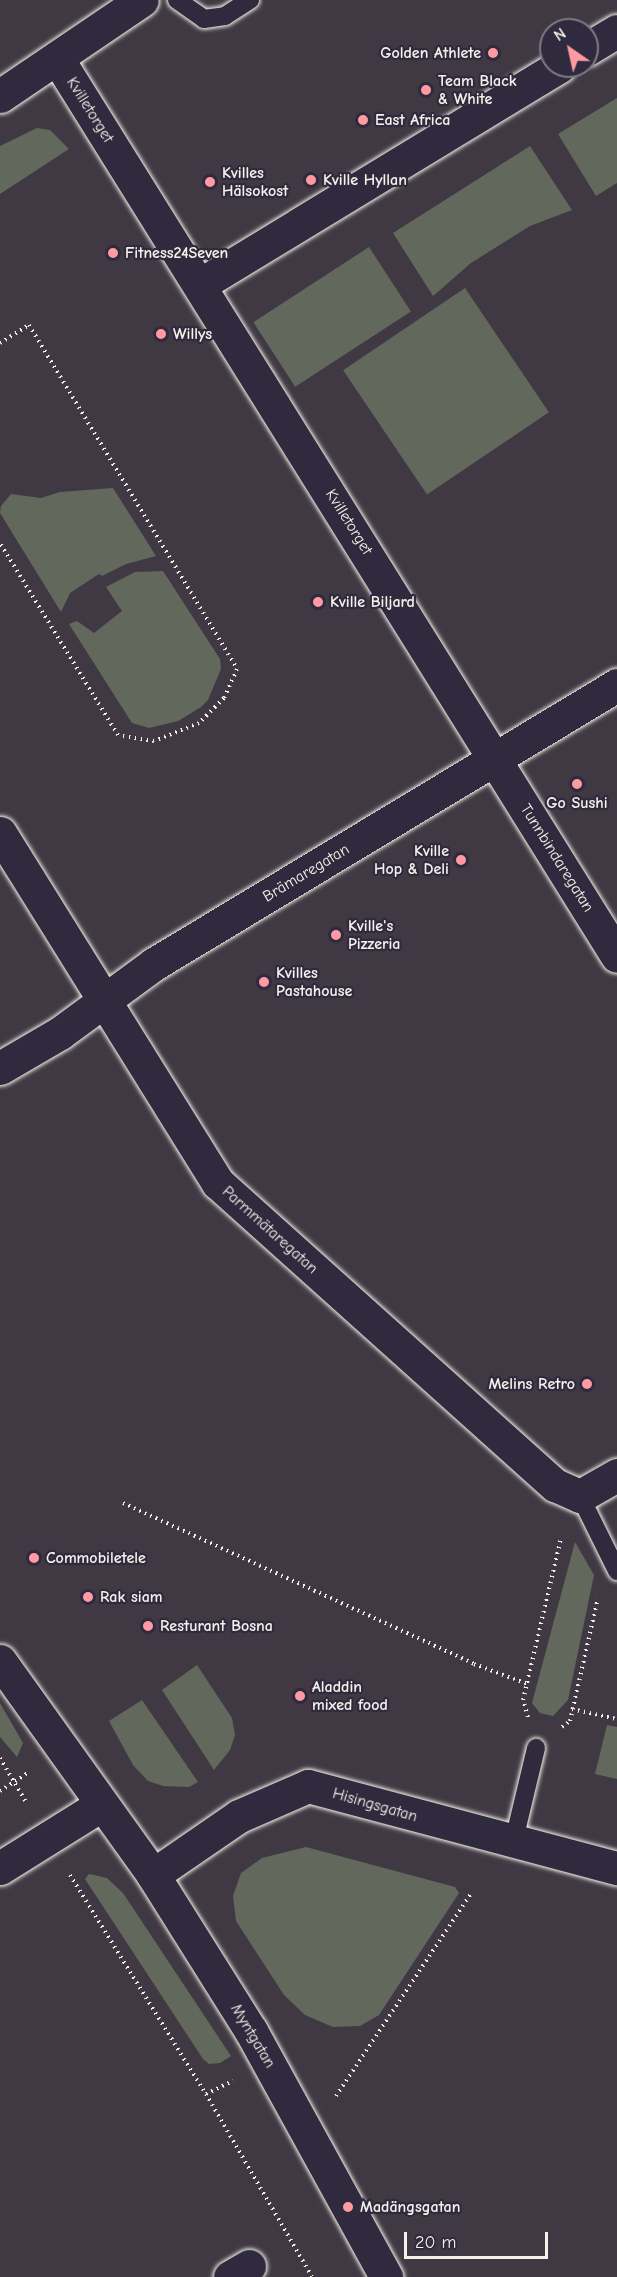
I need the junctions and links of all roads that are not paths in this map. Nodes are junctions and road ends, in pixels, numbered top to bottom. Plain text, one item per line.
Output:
1 (142, 0) edge
2 (177, 0) edge
3 (250, 0) edge
4 (617, 31) edge
5 (599, 42) edge
6 (57, 58) junction
7 (540, 78) edge
8 (0, 96) edge
9 (201, 284) junction
10 (617, 685) edge
11 (496, 760) junction
12 (0, 833) edge
13 (617, 956) edge
14 (103, 999) junction
15 (0, 1068) edge
16 (617, 1474) edge
17 (580, 1496) junction
18 (612, 1564) edge
19 (0, 1661) edge
20 (536, 1748) road end
21 (101, 1805) junction
22 (513, 1844) junction
23 (0, 1868) edge
24 (617, 1868) edge
25 (153, 1875) junction
26 (386, 2277) edge

1 - 6 street
2 - 3 lane
4 - 5 street
6 - 8 street
6 - 9 street, Kvilletorget
7 - 9 street
9 - 11 street, Kvilletorget
10 - 11 street, Brämaregatan
11 - 13 street, Tunnbindaregatan
11 - 14 street, Brämaregatan
12 - 14 street, Parmmätaregatan
14 - 15 street, Brämaregatan
14 - 17 street, Parmmätaregatan
16 - 17 street
17 - 18 lane
19 - 21 street
20 - 22 lane
21 - 23 street
21 - 25 street, Myntgatan
22 - 24 street, Hisingsgatan
22 - 25 street, Hisingsgatan
25 - 26 street, Myntgatan

